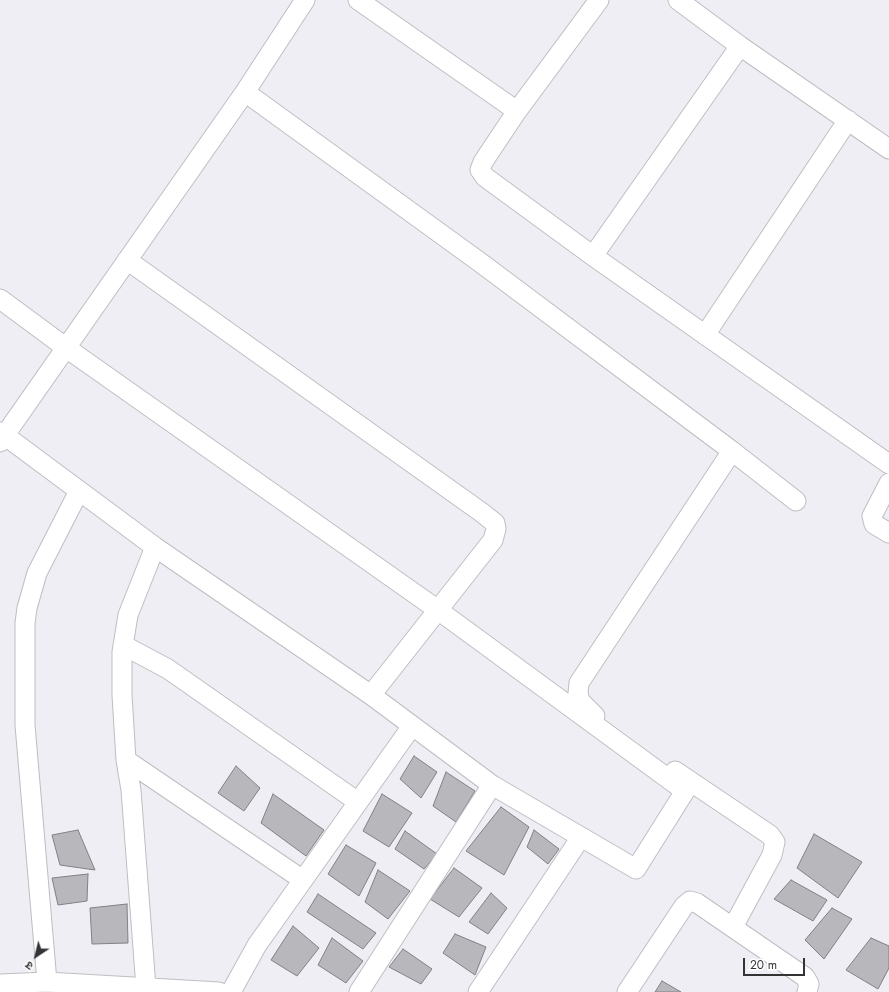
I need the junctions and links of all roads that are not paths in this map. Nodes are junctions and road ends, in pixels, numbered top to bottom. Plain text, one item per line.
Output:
1 (305, 0) edge
2 (358, 0) edge
3 (599, 0) edge
4 (678, 0) edge
5 (740, 46) junction
6 (244, 92) junction
7 (517, 111) junction
8 (848, 120) junction
9 (889, 149) edge
10 (593, 256) junction
11 (127, 260) junction
12 (0, 299) edge
13 (705, 335) junction
14 (65, 347) junction
15 (1, 436) edge
16 (732, 451) junction
17 (889, 464) edge
18 (889, 483) edge
19 (80, 491) junction
20 (796, 501) dead end
21 (889, 533) edge
22 (155, 547) junction
23 (438, 610) junction
24 (123, 645) junction
25 (371, 695) junction
26 (412, 726) junction
27 (126, 760) junction
28 (492, 785) junction
29 (358, 802) junction
30 (581, 837) junction
31 (303, 880) junction
32 (733, 927) junction
33 (48, 982) junction
34 (0, 984) edge
35 (146, 988) junction
36 (219, 992) edge
37 (231, 992) edge
38 (359, 992) edge
39 (478, 992) edge
40 (627, 992) edge
41 (807, 992) edge

1 - 6 street
2 - 7 street
3 - 7 street
4 - 5 street
5 - 8 street
5 - 10 street
6 - 11 street
6 - 16 street
7 - 10 street
8 - 9 street
8 - 13 street
10 - 13 street
11 - 14 street
11 - 23 street
12 - 14 street
13 - 17 street
14 - 15 street
14 - 23 street
15 - 19 street
16 - 20 street
16 - 32 street
18 - 21 street
19 - 22 street
19 - 33 street
22 - 24 street
22 - 25 street
23 - 25 street
23 - 30 street
24 - 27 street
24 - 29 street
25 - 26 street
26 - 28 street
26 - 29 street
27 - 31 street
27 - 35 street
28 - 30 street
28 - 38 street
29 - 31 street
30 - 39 street
31 - 37 street
32 - 40 street
32 - 41 street
33 - 34 street
33 - 35 street
35 - 36 street

